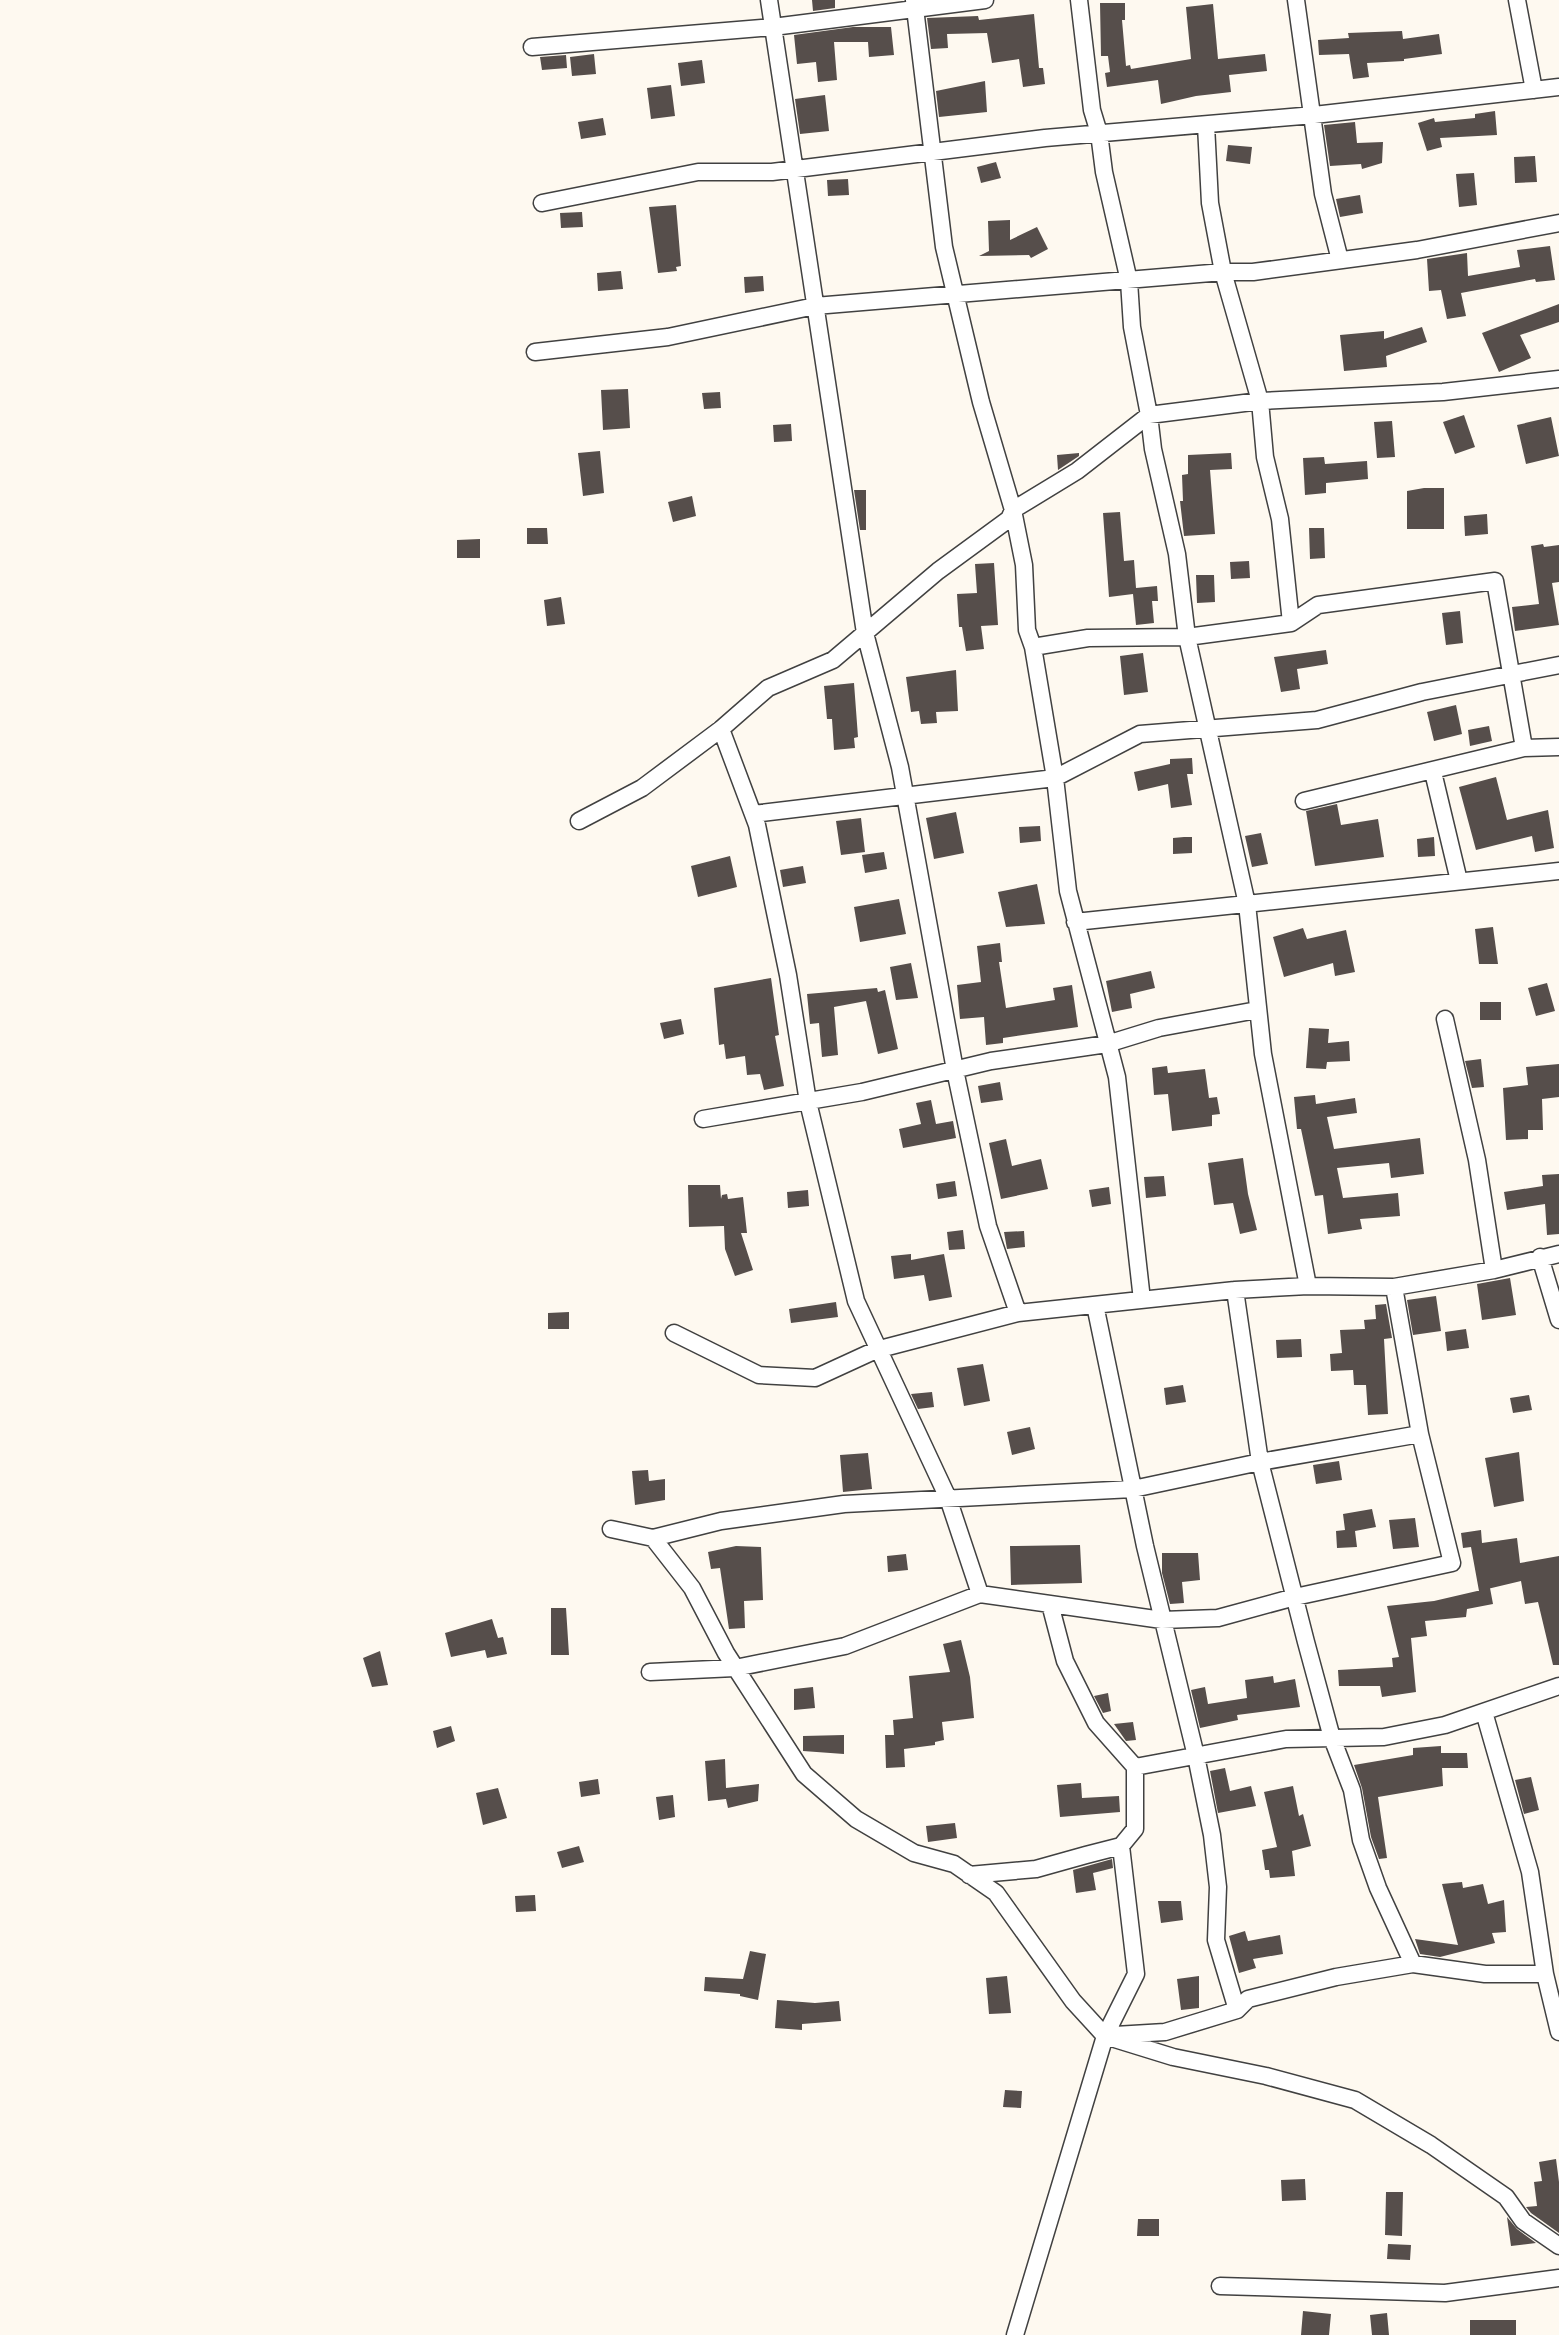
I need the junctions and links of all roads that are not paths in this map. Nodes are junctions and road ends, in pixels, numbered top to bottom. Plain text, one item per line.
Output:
1 (769, 0) edge
2 (985, 0) edge
3 (1079, 0) edge
4 (1296, 0) edge
5 (1517, 0) edge
6 (915, 4) edge
7 (773, 27) junction
8 (532, 47) dead end
9 (1559, 87) edge
10 (1534, 90) junction
11 (1314, 116) junction
12 (1206, 125) junction
13 (1100, 134) junction
14 (932, 152) junction
15 (794, 169) junction
16 (542, 203) dead end
17 (1559, 223) edge
18 (1340, 261) junction
19 (1223, 272) junction
20 (1129, 281) junction
21 (956, 294) junction
22 (814, 306) junction
23 (535, 352) dead end
24 (1559, 379) edge
25 (1260, 401) junction
26 (1149, 415) junction
27 (1013, 510) junction
28 (1291, 623) junction
29 (865, 633) junction
30 (1187, 637) junction
31 (1032, 647) junction
32 (1559, 665) edge
33 (1512, 675) junction
34 (1208, 727) junction
35 (721, 729) junction
36 (1559, 747) edge
37 (1524, 748) junction
38 (1433, 772) junction
39 (1054, 778) junction
40 (905, 797) junction
41 (1304, 801) dead end
42 (753, 814) junction
43 (579, 821) dead end
44 (1559, 872) edge
45 (1459, 881) junction
46 (1247, 904) junction
47 (1076, 922) junction
48 (1257, 1010) junction
49 (1445, 1019) dead end
50 (1107, 1044) junction
51 (955, 1070) junction
52 (808, 1102) junction
53 (704, 1119) dead end
54 (1559, 1254) edge
55 (1540, 1257) junction
56 (1494, 1270) junction
57 (1308, 1286) junction
58 (1394, 1287) junction
59 (1235, 1290) junction
60 (1142, 1300) junction
61 (1095, 1305) junction
62 (1018, 1313) junction
63 (1559, 1320) edge
64 (674, 1333) dead end
65 (876, 1350) junction
66 (1420, 1434) junction
67 (1260, 1462) junction
68 (1133, 1489) junction
69 (948, 1498) junction
70 (611, 1529) dead end
71 (653, 1538) junction
72 (980, 1594) junction
73 (1295, 1597) junction
74 (1050, 1604) junction
75 (1162, 1620) junction
76 (735, 1668) junction
77 (650, 1672) dead end
78 (1559, 1686) edge
79 (1484, 1712) junction
80 (1332, 1738) junction
81 (1197, 1756) junction
82 (1135, 1767) junction
83 (1122, 1846) junction
84 (969, 1875) junction
85 (1413, 1964) junction
86 (1545, 1974) junction
87 (1237, 2010) junction
88 (1559, 2032) edge
89 (1105, 2036) junction
90 (1559, 2246) edge
91 (1559, 2278) edge
92 (1220, 2286) dead end
93 (1015, 2335) edge

1 - 7 street
2 - 6 street
3 - 13 street
4 - 11 street
5 - 10 street
6 - 7 street
6 - 14 street
7 - 8 street
7 - 15 street
9 - 10 street
10 - 11 street
11 - 12 street
11 - 18 street
12 - 13 street
12 - 19 street
13 - 14 street
13 - 20 street
14 - 15 street
14 - 21 street
15 - 16 street
15 - 22 street
17 - 18 street
18 - 19 street
19 - 20 street
19 - 25 street
20 - 21 street
20 - 26 street
21 - 22 street
21 - 27 street
22 - 23 street
22 - 29 street
24 - 25 street
25 - 26 street
25 - 28 street
26 - 27 street
26 - 30 street
27 - 29 street
27 - 31 street
28 - 30 street
28 - 33 street
29 - 35 street
29 - 40 street
30 - 31 street
30 - 34 street
31 - 39 street
32 - 33 street
33 - 34 street
33 - 37 street
34 - 39 street
34 - 46 street
35 - 42 street
35 - 43 street
36 - 37 street
37 - 38 street
38 - 41 street
38 - 45 street
39 - 40 street
39 - 47 street
40 - 42 street
40 - 51 street
42 - 52 street
44 - 45 street
45 - 46 street
46 - 47 street
46 - 48 street
47 - 50 street
48 - 50 street
48 - 57 street
49 - 56 street
50 - 51 street
50 - 60 street
51 - 52 street
51 - 62 street
52 - 53 street
52 - 65 street
54 - 55 street
55 - 56 street
55 - 63 street
56 - 58 street
57 - 58 street
57 - 59 street
58 - 66 street
59 - 60 street
59 - 67 street
60 - 61 street
61 - 62 street
61 - 68 street
62 - 65 street
64 - 65 street
65 - 69 street
66 - 67 street
66 - 73 street
67 - 68 street
67 - 73 street
68 - 69 street
68 - 75 street
69 - 71 street
69 - 72 street
70 - 71 street
71 - 76 street
72 - 74 street
72 - 76 street
73 - 75 street
73 - 80 street
74 - 75 street
74 - 82 street
75 - 81 street
76 - 77 street
76 - 84 street
78 - 79 street
79 - 80 street
79 - 86 street
80 - 81 street
80 - 85 street
81 - 82 street
81 - 87 street
82 - 83 street
83 - 84 street
83 - 89 street
84 - 89 street
85 - 86 street
85 - 87 street
86 - 88 street
87 - 89 street
89 - 90 street
89 - 93 street
91 - 92 street

